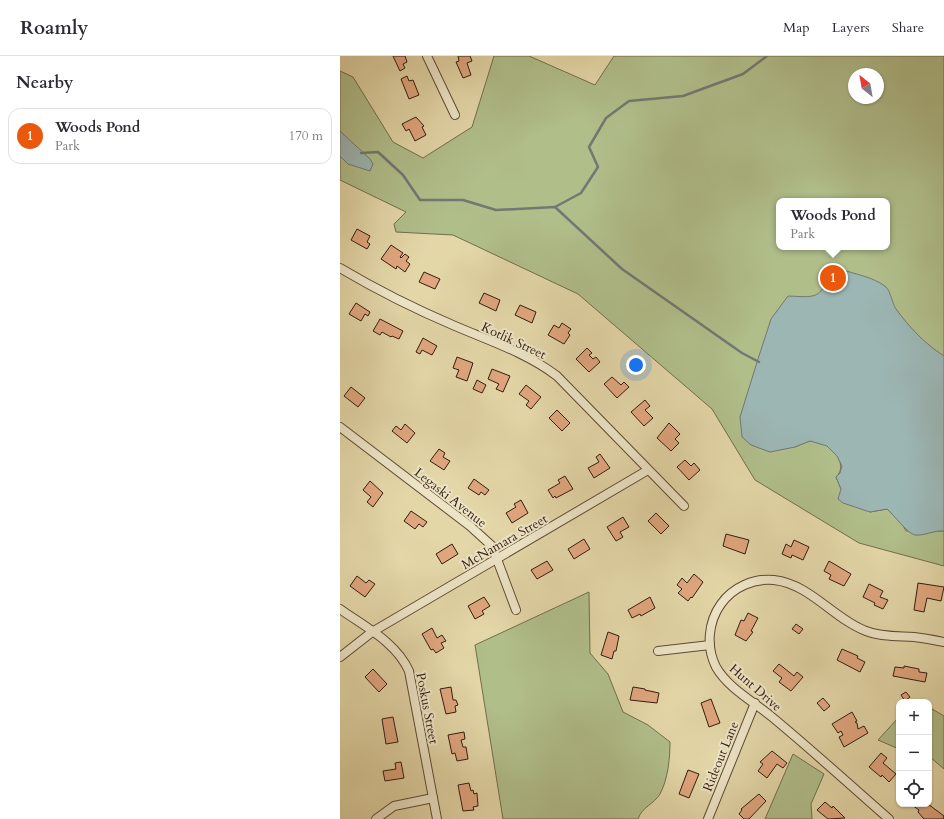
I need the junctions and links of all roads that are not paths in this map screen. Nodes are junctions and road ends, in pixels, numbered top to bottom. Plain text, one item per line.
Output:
1 (427, 56) edge
2 (455, 115) dead end
3 (340, 268) edge
4 (340, 427) edge
5 (648, 470) junction
6 (684, 506) dead end
7 (497, 558) junction
8 (340, 609) edge
9 (516, 610) dead end
10 (372, 632) junction
11 (944, 642) edge
12 (710, 645) junction
13 (658, 651) dead end
14 (340, 657) edge
15 (755, 703) junction
16 (433, 798) junction
17 (376, 819) edge
18 (437, 819) edge
19 (708, 819) edge
20 (889, 819) edge

1 - 2 street
3 - 5 street, Kotlik Street
4 - 7 street, Legaski Avenue
5 - 6 street, Kotlik Street
5 - 7 street, McNamara Street
7 - 9 street, Legaski Avenue
7 - 10 street, McNamara Street
8 - 10 street, Poskus Street
10 - 14 street, McNamara Street
10 - 16 street, Poskus Street
11 - 12 street, Hunt Drive
12 - 13 street
12 - 15 street, Hunt Drive
15 - 19 street, Rideout Lane
15 - 20 street, Hunt Drive
16 - 17 street
16 - 18 street, Poskus Street

